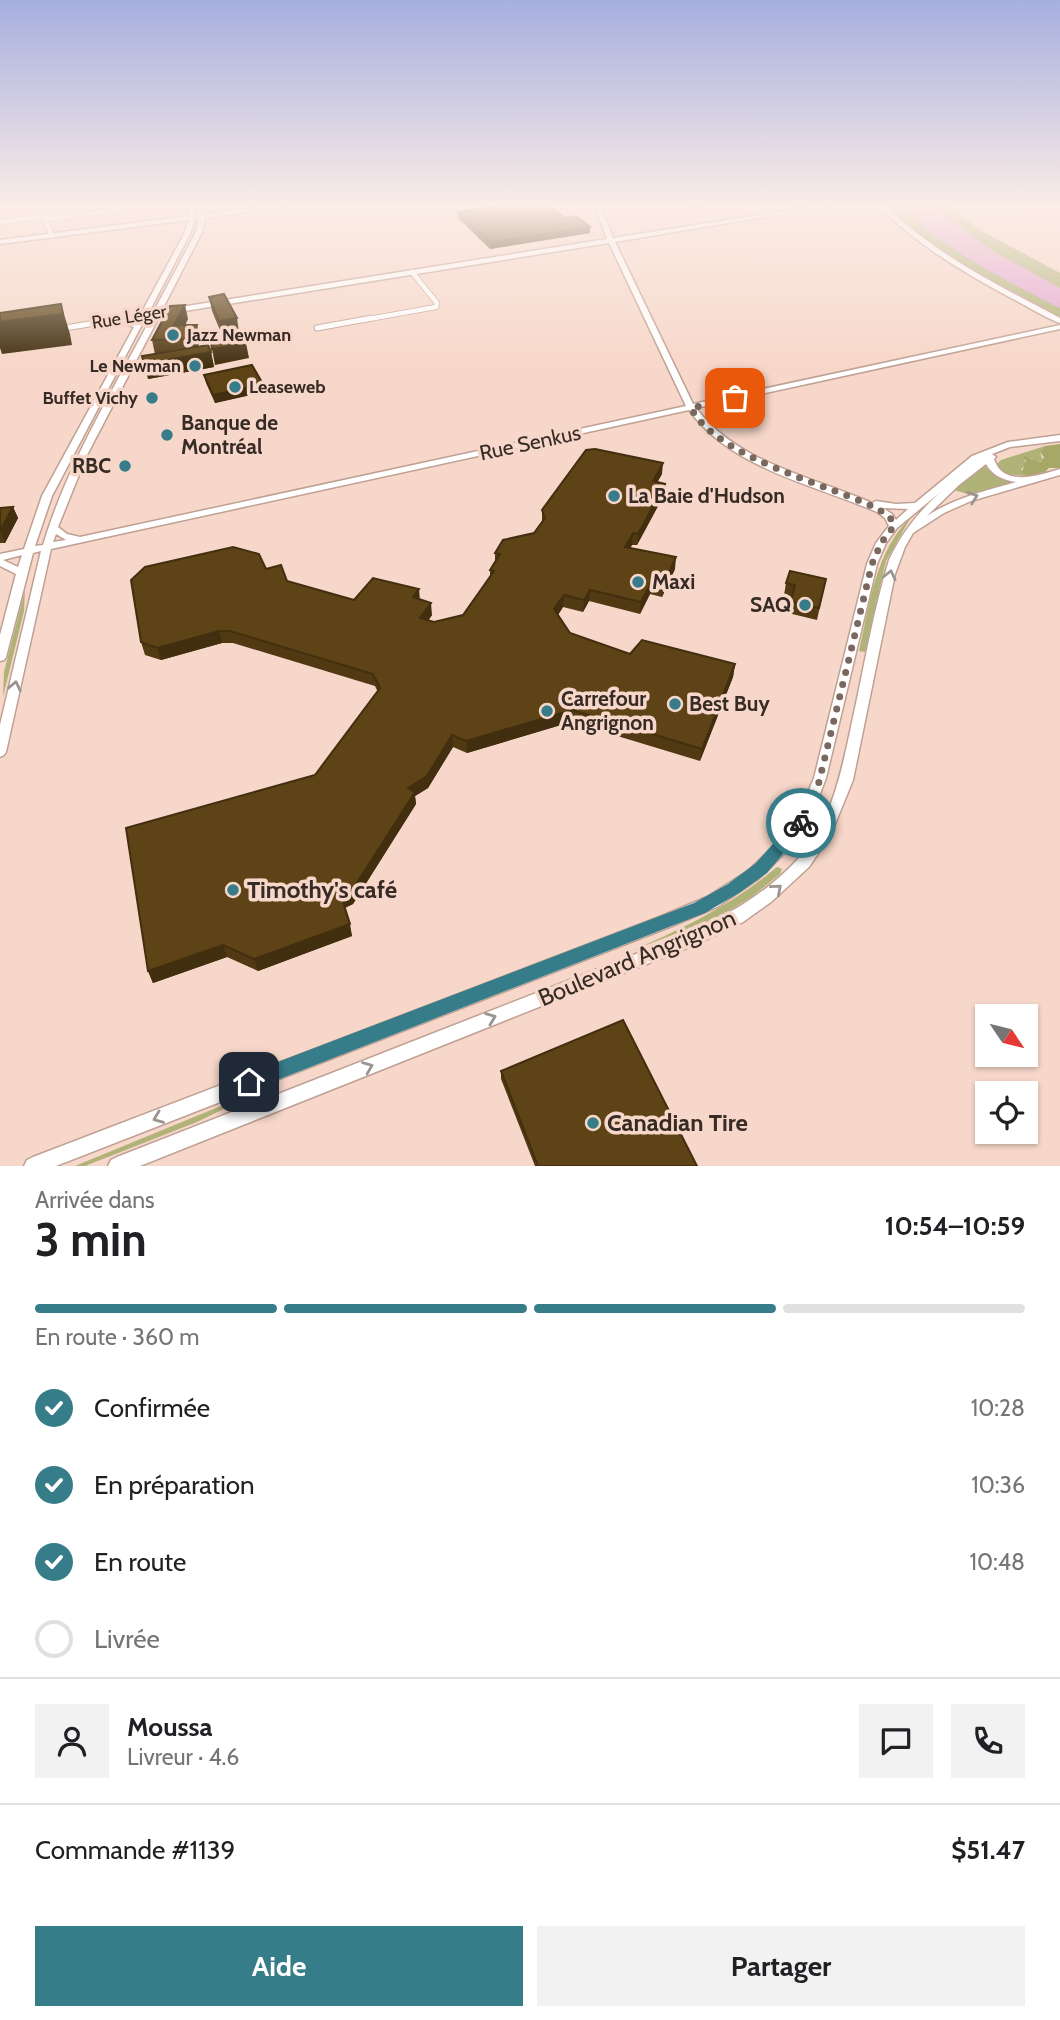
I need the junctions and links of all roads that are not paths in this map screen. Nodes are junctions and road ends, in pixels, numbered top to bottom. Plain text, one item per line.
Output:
1 (172, 258) edge
2 (185, 258) edge
3 (496, 258) edge
4 (620, 258) edge
5 (947, 258) edge
6 (412, 272) junction
7 (163, 302) junction
8 (185, 308) junction
9 (158, 313) junction
10 (144, 315) junction
11 (116, 320) junction
12 (1060, 321) edge
13 (138, 326) junction
14 (1060, 327) edge
15 (317, 328) dead end
16 (58, 329) edge
17 (691, 408) junction
18 (1060, 440) edge
19 (989, 458) junction
20 (1060, 472) edge
21 (1032, 480) junction
22 (856, 498) junction
23 (917, 506) junction
24 (894, 526) junction
25 (52, 527) junction
26 (907, 534) junction
27 (84, 541) junction
28 (46, 549) junction
29 (27, 552) junction
30 (0, 560) edge
31 (21, 573) junction
32 (0, 657) edge
33 (0, 752) edge
34 (33, 1166) edge
35 (117, 1166) edge

1 - 10 main road
2 - 7 main road
3 - 6 main road, Rue Léger
4 - 17 main road
5 - 12 main road
6 - 8 main road, Rue Léger
6 - 15 street
7 - 8 main road
7 - 9 main road
8 - 9 main road, Rue Léger
9 - 10 main road, Rue Léger
9 - 25 main road
10 - 11 street, Rue Léger
10 - 13 main road
11 - 13 main road
11 - 16 street, Rue Léger
13 - 29 main road
14 - 17 main road, Rue Senkus
17 - 22 main road
17 - 27 main road, Rue Senkus
18 - 19 main road, Boulevard Angrignon
18 - 23 main road, Boulevard Angrignon
19 - 21 main road
19 - 26 main road, Boulevard Angrignon
20 - 21 main road
26 -> 21 main road
22 - 23 main road
22 - 24 main road
23 - 24 main road, Boulevard Angrignon
24 -> 34 main road, Boulevard Angrignon
25 - 27 main road
25 - 28 main road
35 -> 26 main road, Boulevard Angrignon
27 - 28 main road, Rue Senkus
28 - 29 main road, Rue Senkus
33 -> 28 main road
29 - 30 main road, Rue Senkus
29 - 31 main road
30 - 31 main road
31 - 32 main road

